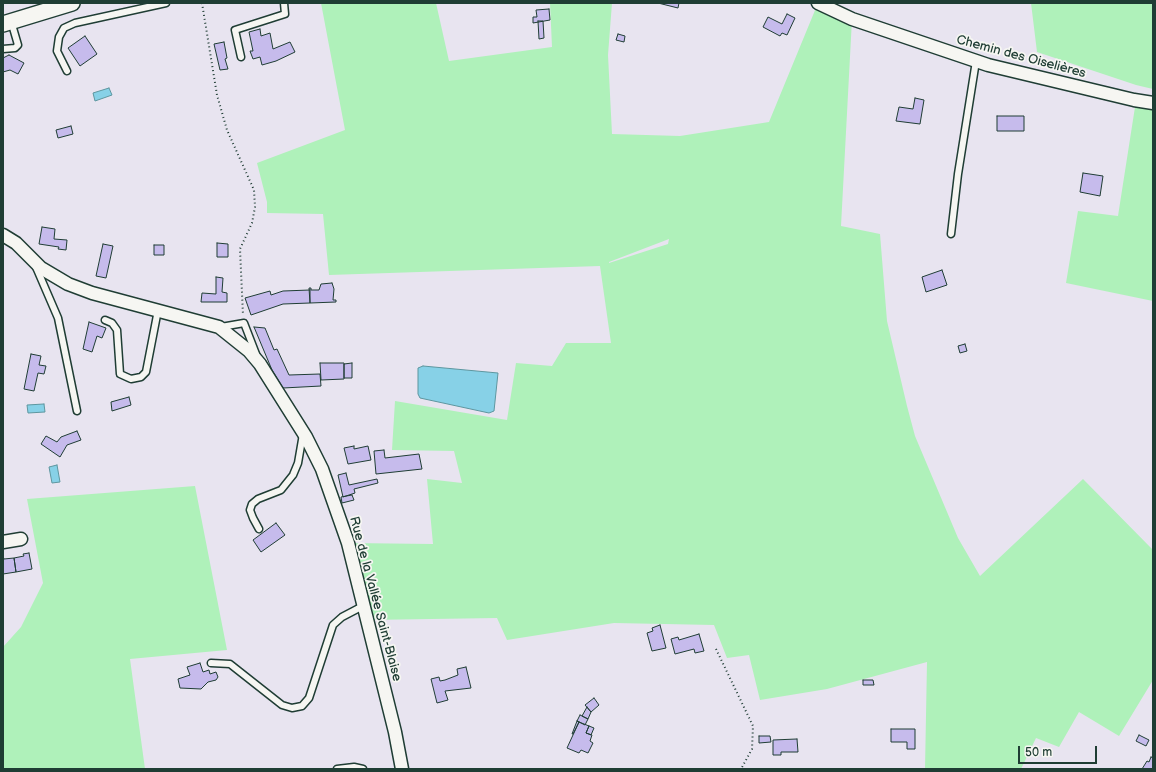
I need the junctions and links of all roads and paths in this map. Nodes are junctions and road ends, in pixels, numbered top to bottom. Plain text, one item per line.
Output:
1 (72, 3) edge
2 (166, 3) edge
3 (202, 3) edge
4 (284, 3) edge
5 (818, 3) edge
6 (7, 22) edge
7 (3, 49) edge
8 (241, 57) dead end
9 (976, 61) junction
10 (67, 71) dead end
11 (1153, 102) edge
12 (951, 234) dead end
13 (3, 235) edge
14 (30, 257) junction
15 (158, 310) junction
16 (104, 320) dead end
17 (244, 323) junction
18 (219, 327) junction
19 (260, 364) junction
20 (77, 411) dead end
21 (303, 433) junction
22 (259, 529) dead end
23 (21, 539) dead end
24 (3, 542) edge
25 (363, 606) junction
26 (716, 649) dead end
27 (211, 663) dead end
28 (337, 769) edge
29 (363, 769) edge
30 (402, 769) edge
31 (741, 769) edge

1 - 6 street
2 - 10 lane
3 - 17 path
4 - 8 lane
5 - 9 street, Chemin des Oiselières
6 - 7 lane
9 - 11 street, Chemin des Oiselières
9 - 12 lane
13 - 14 street, Rue de la Vallée Saint-Blaise
14 - 15 street, Rue de la Vallée Saint-Blaise
14 - 20 lane
15 - 16 lane
15 - 18 street, Rue de la Vallée Saint-Blaise
17 - 18 lane
17 - 19 lane
18 - 19 street, Rue de la Vallée Saint-Blaise
19 - 21 street, Rue de la Vallée Saint-Blaise
21 - 22 lane
21 - 25 street, Rue de la Vallée Saint-Blaise
23 - 24 street
25 - 27 lane
25 - 30 street, Rue de la Vallée Saint-Blaise
26 - 31 path
28 - 29 lane

